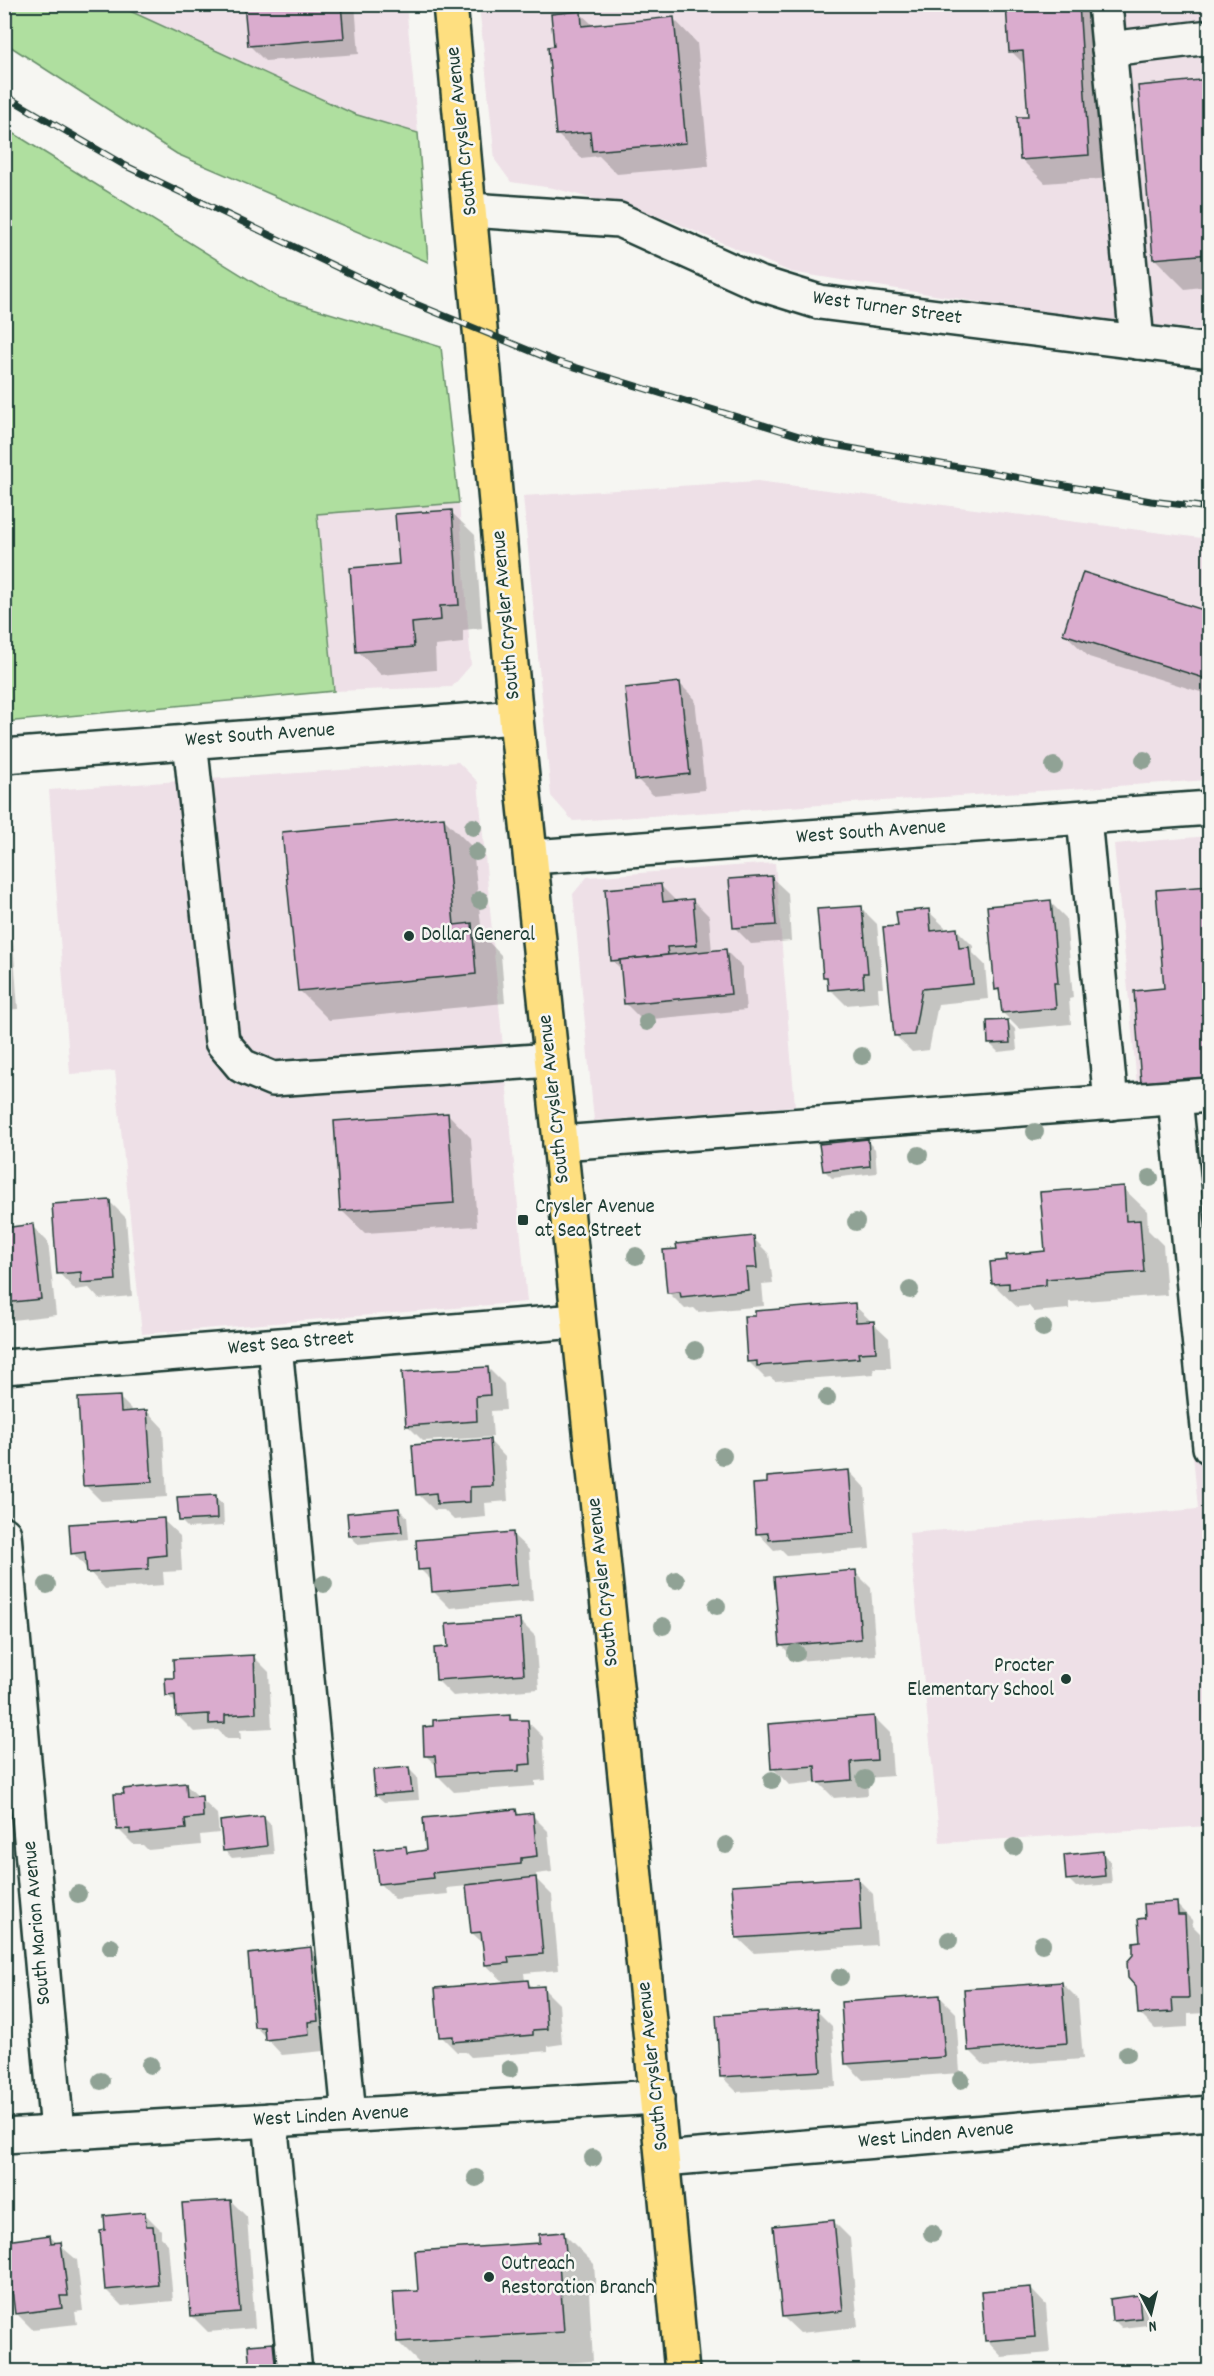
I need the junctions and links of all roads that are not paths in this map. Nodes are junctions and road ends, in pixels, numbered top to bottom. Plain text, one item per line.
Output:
1 (450, 4) edge
2 (1105, 4) edge
3 (1209, 37) edge
4 (1109, 49) junction
5 (471, 210) junction
6 (1137, 342) junction
7 (1209, 351) edge
8 (516, 717) junction
9 (190, 741) junction
10 (4, 756) edge
11 (1209, 808) edge
12 (1084, 818) junction
13 (532, 857) junction
14 (552, 1060) junction
15 (1209, 1095) edge
16 (1175, 1098) junction
17 (1111, 1103) junction
18 (560, 1143) junction
19 (577, 1321) junction
20 (275, 1346) junction
21 (4, 1367) edge
22 (1207, 1389) edge
23 (1209, 1447) edge
24 (4, 1534) edge
25 (657, 2097) junction
26 (1209, 2113) edge
27 (349, 2115) junction
28 (270, 2120) junction
29 (57, 2132) junction
30 (4, 2136) edge
31 (663, 2159) junction
32 (295, 2372) edge
33 (682, 2372) edge

1 - 5 main road, South Crysler Avenue
2 - 4 street
3 - 4 street
4 - 6 street
5 - 6 street, West Turner Street
5 - 8 main road, South Crysler Avenue
6 - 7 street, West Turner Street
8 - 9 street, West South Avenue
8 - 13 main road, South Crysler Avenue
9 - 10 street, West South Avenue
9 - 14 street
11 - 12 street, West South Avenue
12 - 13 street, West South Avenue
12 - 17 street
13 - 14 main road, South Crysler Avenue
14 - 18 main road, South Crysler Avenue
15 - 16 street
16 - 17 street
16 - 22 street
17 - 18 street
18 - 19 main road, South Crysler Avenue
19 - 20 street, West Sea Street
19 - 25 main road, South Crysler Avenue
20 - 21 street, West Sea Street
20 - 27 street
22 - 23 street
24 - 29 street, South Marion Avenue
25 - 27 street, West Linden Avenue
25 - 31 main road, South Crysler Avenue
26 - 31 street, West Linden Avenue
27 - 28 street, West Linden Avenue
28 - 29 street, West Linden Avenue
28 - 32 street
29 - 30 street, West Linden Avenue
31 - 33 main road, South Crysler Avenue

